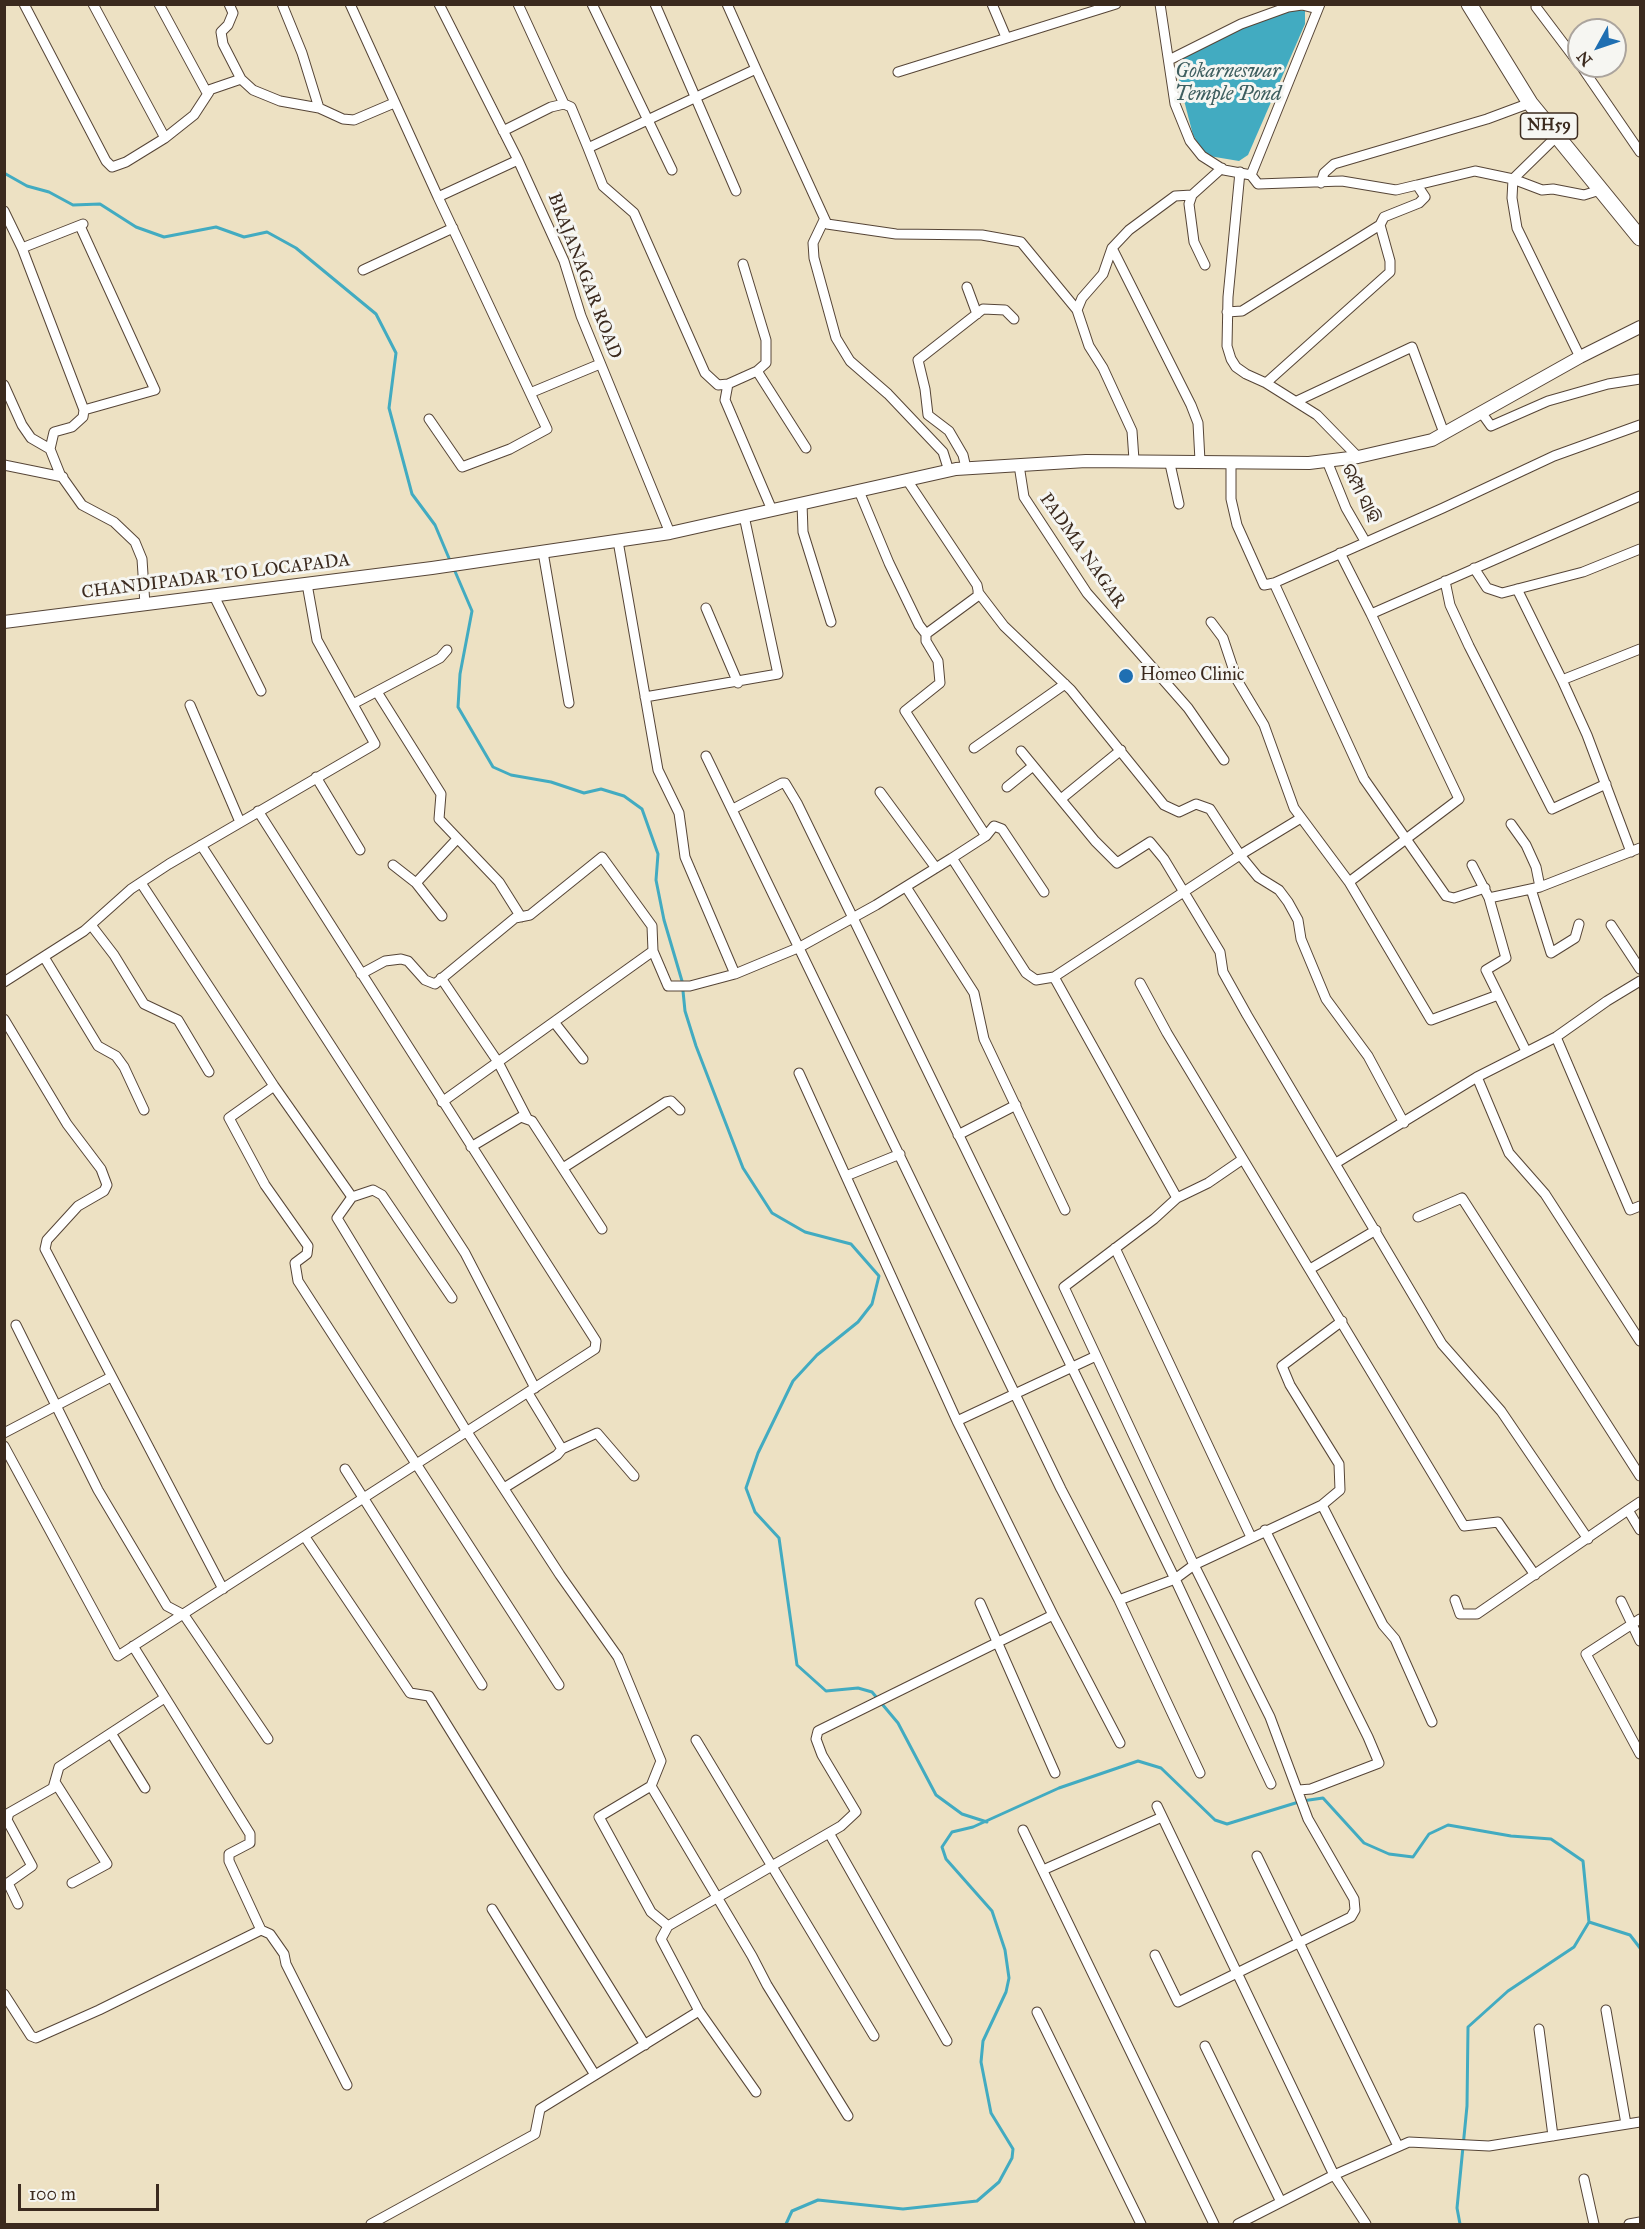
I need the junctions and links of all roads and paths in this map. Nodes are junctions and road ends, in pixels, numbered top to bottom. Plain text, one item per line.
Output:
1 (24, 4) edge
2 (93, 4) edge
3 (159, 4) edge
4 (229, 4) edge
5 (282, 4) edge
6 (350, 4) edge
7 (439, 4) edge
8 (518, 4) edge
9 (592, 4) edge
10 (655, 4) edge
11 (727, 4) edge
12 (992, 4) edge
13 (1078, 4) edge
14 (1116, 4) edge
15 (1160, 4) edge
16 (1468, 4) edge
17 (1319, 7) edge
18 (1536, 7) dead end
19 (1080, 15) junction
20 (1006, 37) junction
21 (1567, 48) edge
22 (1168, 60) junction
23 (756, 69) junction
24 (898, 72) dead end
25 (1589, 78) edge
26 (241, 79) junction
27 (209, 92) junction
28 (696, 97) junction
29 (394, 103) junction
30 (1530, 103) junction
31 (564, 104) junction
32 (319, 108) junction
33 (648, 120) junction
34 (503, 130) junction
35 (1557, 136) junction
36 (165, 138) junction
37 (588, 148) junction
38 (1641, 152) edge
39 (518, 160) junction
40 (1222, 168) junction
41 (672, 170) dead end
42 (1240, 172) junction
43 (1251, 175) junction
44 (1513, 179) junction
45 (1321, 183) junction
46 (1417, 185) junction
47 (1600, 190) junction
48 (736, 191) dead end
49 (1192, 195) junction
50 (438, 197) junction
51 (4, 211) edge
52 (824, 220) junction
53 (1380, 225) junction
54 (453, 228) junction
55 (1641, 238) edge
56 (22, 248) junction
57 (1112, 248) junction
58 (743, 264) dead end
59 (1204, 265) dead end
60 (363, 270) dead end
61 (968, 287) dead end
62 (1077, 310) junction
63 (1227, 312) junction
64 (978, 314) junction
65 (1014, 319) dead end
66 (1641, 327) edge
67 (1580, 357) junction
68 (600, 364) junction
69 (758, 371) junction
70 (1641, 379) edge
71 (1266, 383) junction
72 (728, 384) junction
73 (4, 385) edge
74 (530, 393) junction
75 (1297, 401) junction
76 (84, 410) junction
77 (1481, 412) junction
78 (429, 419) dead end
79 (1641, 425) edge
80 (1444, 433) junction
81 (806, 448) dead end
82 (50, 449) junction
83 (1358, 457) junction
84 (1134, 460) junction
85 (1327, 460) junction
86 (1200, 461) junction
87 (1231, 462) junction
88 (1170, 464) junction
89 (4, 465) edge
90 (1019, 465) junction
91 (966, 468) junction
92 (949, 471) junction
93 (63, 477) junction
94 (907, 480) junction
95 (859, 491) junction
96 (1641, 496) edge
97 (802, 503) junction
98 (1179, 504) dead end
99 (772, 510) junction
100 (744, 516) junction
101 (670, 533) junction
102 (618, 541) junction
103 (1365, 541) junction
104 (1641, 549) edge
105 (543, 552) junction
106 (1340, 553) junction
107 (1474, 568) junction
108 (1445, 582) junction
109 (1274, 583) junction
110 (307, 584) junction
111 (1517, 589) junction
112 (979, 593) junction
113 (214, 596) junction
114 (145, 604) junction
115 (706, 608) dead end
116 (1371, 614) junction
117 (4, 622) edge
118 (831, 622) dead end
119 (1211, 622) dead end
120 (926, 633) junction
121 (1641, 649) edge
122 (447, 650) dead end
123 (1562, 680) junction
124 (738, 683) junction
125 (1065, 684) junction
126 (261, 691) dead end
127 (377, 692) junction
128 (645, 697) junction
129 (569, 703) dead end
130 (353, 704) junction
131 (190, 705) dead end
132 (974, 748) dead end
133 (1121, 750) junction
134 (1021, 751) dead end
135 (706, 756) dead end
136 (1224, 760) dead end
137 (1033, 766) junction
138 (316, 777) junction
139 (1606, 784) junction
140 (1006, 787) dead end
141 (880, 792) dead end
142 (1061, 799) junction
143 (733, 809) junction
144 (258, 811) junction
145 (1300, 818) junction
146 (240, 822) junction
147 (1511, 824) dead end
148 (986, 836) junction
149 (457, 839) junction
150 (1406, 840) junction
151 (201, 845) junction
152 (360, 850) dead end
153 (1636, 850) edge
154 (1240, 855) junction
155 (952, 858) junction
156 (1472, 865) dead end
157 (393, 866) dead end
158 (936, 868) junction
159 (1349, 882) junction
160 (141, 883) junction
161 (416, 883) junction
162 (906, 886) junction
163 (1485, 888) junction
164 (1535, 888) junction
165 (1183, 891) junction
166 (1044, 892) dead end
167 (1489, 898) junction
168 (442, 916) dead end
169 (521, 917) junction
170 (853, 918) junction
171 (1579, 924) dead end
172 (1611, 925) dead end
173 (91, 926) junction
174 (800, 947) junction
175 (653, 951) junction
176 (44, 957) junction
177 (1641, 969) edge
178 (361, 974) junction
179 (735, 974) junction
180 (1054, 977) junction
181 (441, 978) junction
182 (1641, 981) edge
183 (4, 982) edge
184 (1140, 983) dead end
185 (1498, 995) junction
186 (4, 1019) edge
187 (554, 1022) junction
188 (1556, 1037) junction
189 (1526, 1051) junction
190 (583, 1059) dead end
191 (498, 1062) junction
192 (209, 1072) dead end
193 (799, 1073) dead end
194 (1477, 1077) junction
195 (274, 1086) junction
196 (442, 1102) junction
197 (1016, 1105) junction
198 (144, 1110) dead end
199 (680, 1110) dead end
200 (527, 1118) junction
201 (1404, 1123) junction
202 (958, 1135) junction
203 (471, 1147) junction
204 (900, 1154) junction
205 (1243, 1159) junction
206 (1336, 1163) junction
207 (562, 1168) junction
208 (846, 1176) junction
209 (352, 1197) junction
210 (1177, 1198) junction
211 (1640, 1208) edge
212 (1065, 1210) dead end
213 (1418, 1217) dead end
214 (602, 1229) dead end
215 (1376, 1230) junction
216 (1115, 1248) junction
217 (1310, 1269) junction
218 (452, 1298) dead end
219 (1342, 1321) junction
220 (16, 1325) dead end
221 (1641, 1341) edge
222 (1096, 1356) junction
223 (1072, 1368) junction
224 (111, 1377) junction
225 (532, 1391) junction
226 (1016, 1394) junction
227 (56, 1406) junction
228 (957, 1421) junction
229 (467, 1432) junction
230 (4, 1433) edge
231 (4, 1446) edge
232 (562, 1449) junction
233 (418, 1464) junction
234 (345, 1469) dead end
235 (634, 1476) dead end
236 (1641, 1476) edge
237 (504, 1488) junction
238 (363, 1499) junction
239 (1641, 1502) edge
240 (1322, 1505) junction
241 (1628, 1510) junction
242 (1265, 1530) junction
243 (1641, 1530) edge
244 (305, 1537) junction
245 (1251, 1537) junction
246 (1588, 1539) junction
247 (1194, 1565) junction
248 (1535, 1575) junction
249 (1175, 1579) junction
250 (223, 1588) junction
251 (1119, 1600) junction
252 (1455, 1600) dead end
253 (1621, 1601) dead end
254 (980, 1603) dead end
255 (183, 1614) junction
256 (1053, 1615) junction
257 (1641, 1618) edge
258 (1631, 1625) junction
259 (1641, 1641) edge
260 (996, 1644) junction
261 (133, 1646) junction
262 (482, 1685) dead end
263 (559, 1685) dead end
264 (164, 1699) junction
265 (1432, 1722) dead end
266 (111, 1733) junction
267 (268, 1739) dead end
268 (696, 1740) dead end
269 (1120, 1743) dead end
270 (1641, 1754) edge
271 (1055, 1773) dead end
272 (1200, 1773) dead end
273 (55, 1782) junction
274 (1271, 1784) dead end
275 (651, 1786) junction
276 (145, 1788) dead end
277 (1299, 1790) junction
278 (1157, 1806) dead end
279 (1162, 1816) junction
280 (1023, 1830) dead end
281 (829, 1833) junction
282 (1257, 1856) dead end
283 (771, 1866) junction
284 (1043, 1870) junction
285 (72, 1883) dead end
286 (718, 1897) junction
287 (18, 1904) dead end
288 (492, 1909) dead end
289 (668, 1926) junction
290 (261, 1930) junction
291 (1298, 1942) junction
292 (1155, 1955) dead end
293 (1237, 1973) junction
294 (4, 1994) edge
295 (1606, 2010) dead end
296 (699, 2011) junction
297 (1037, 2012) dead end
298 (1539, 2029) dead end
299 (874, 2036) dead end
300 (947, 2041) dead end
301 (645, 2045) junction
302 (1205, 2046) dead end
303 (595, 2075) junction
304 (347, 2085) dead end
305 (756, 2092) dead end
306 (848, 2116) dead end
307 (1641, 2122) edge
308 (1626, 2124) junction
309 (1553, 2136) junction
310 (1398, 2146) junction
311 (1334, 2175) junction
312 (1584, 2179) dead end
313 (1281, 2202) junction
314 (1641, 2222) edge
315 (371, 2224) edge
316 (1141, 2224) edge
317 (1214, 2224) edge
318 (1238, 2224) edge
319 (1366, 2224) edge
320 (1594, 2224) edge
321 (1629, 2224) edge

1 - 36 street
2 - 36 street
3 - 27 street
4 - 26 street
5 - 32 street
6 - 29 street
7 - 34 street, BRAJANAGAR ROAD
8 - 31 street
9 - 33 street
10 - 28 street
11 - 23 street
12 - 20 street
13 - 19 street
14 - 19 street
15 - 22 street
16 - 30 highway, NH59
17 - 22 street
17 - 43 street
18 - 21 street
19 - 20 street
20 - 24 street
22 - 40 street
23 - 28 street
23 - 52 street
25 - 38 street
26 - 27 street
26 - 32 street
27 - 36 street
28 - 33 street
28 - 48 street
29 - 32 street
29 - 50 street
30 - 35 highway, NH59
30 - 45 street
31 - 34 street
31 - 37 street
33 - 37 street
33 - 41 street
34 - 39 street, BRAJANAGAR ROAD
35 - 44 street
35 - 47 highway, NH59
37 - 72 street
39 - 50 street
39 - 68 street, BRAJANAGAR ROAD
40 - 42 street
40 - 49 street
42 - 43 street
42 - 63 street
43 - 45 street
44 - 46 street
44 - 47 street
44 - 67 street
45 - 46 street
46 - 53 street
47 - 55 highway, NH59
49 - 57 street
49 - 59 street
50 - 54 street
51 - 56 street
52 - 62 street
52 - 92 street
53 - 63 street
53 - 71 street
54 - 60 street
54 - 74 street
56 - 76 street
56 - 76 street
57 - 62 street
57 - 86 street
58 - 69 street
61 - 64 street
62 - 84 street
63 - 71 street
64 - 65 street
64 - 91 street
66 - 67 street, CHANDIPADAR TO LOCAPADA
67 - 77 street, CHANDIPADAR TO LOCAPADA
68 - 74 street
68 - 101 street, BRAJANAGAR ROAD
69 - 72 street
69 - 81 street
70 - 77 street
71 - 75 street
72 - 99 street
73 - 82 street
74 - 78 street
75 - 80 street
75 - 83 street
76 - 82 street
77 - 80 street, CHANDIPADAR TO LOCAPADA
79 - 103 street
80 - 83 street, CHANDIPADAR TO LOCAPADA
82 - 93 street
83 - 85 street, CHANDIPADAR TO LOCAPADA
84 - 88 street, CHANDIPADAR TO LOCAPADA
84 - 90 street, CHANDIPADAR TO LOCAPADA
85 - 87 street, CHANDIPADAR TO LOCAPADA
85 - 103 street, ରମ୍ପା ସାହି
86 - 87 street, CHANDIPADAR TO LOCAPADA
86 - 88 street, CHANDIPADAR TO LOCAPADA
87 - 109 street
88 - 98 street
89 - 93 street
90 - 91 street, CHANDIPADAR TO LOCAPADA
90 - 136 street, PADMA NAGAR
91 - 92 street, CHANDIPADAR TO LOCAPADA
92 - 94 street, CHANDIPADAR TO LOCAPADA
93 - 114 street
94 - 95 street, CHANDIPADAR TO LOCAPADA
94 - 112 street
95 - 97 street, CHANDIPADAR TO LOCAPADA
95 - 120 street
96 - 107 street
97 - 99 street, CHANDIPADAR TO LOCAPADA
97 - 118 street
99 - 100 street, CHANDIPADAR TO LOCAPADA
100 - 101 street, CHANDIPADAR TO LOCAPADA
100 - 124 street
101 - 102 street, CHANDIPADAR TO LOCAPADA
102 - 105 street, CHANDIPADAR TO LOCAPADA
102 - 128 street
103 - 106 street
104 - 111 street
105 - 110 street, CHANDIPADAR TO LOCAPADA
105 - 129 street
106 - 109 street
106 - 116 street
107 - 108 street
107 - 111 street
108 - 116 street
108 - 139 street
109 - 150 street
110 - 113 street, CHANDIPADAR TO LOCAPADA
110 - 130 street
111 - 123 street
112 - 120 street
112 - 125 street
113 - 114 street, CHANDIPADAR TO LOCAPADA
113 - 126 street
114 - 117 street, CHANDIPADAR TO LOCAPADA
115 - 124 street
116 - 150 street
119 - 145 street
120 - 148 street
121 - 123 street
122 - 127 street
123 - 139 street
124 - 128 street
125 - 132 street
125 - 133 street
127 - 130 street
127 - 149 street
128 - 179 street
130 - 138 street
131 - 146 street
133 - 142 street
133 - 154 street
134 - 137 street
135 - 143 street
137 - 140 street
137 - 142 street
138 - 144 street
138 - 152 street
139 - 153 street
141 - 158 street
142 - 165 street
143 - 170 street
143 - 174 street
144 - 146 street
144 - 178 street
145 - 154 street
145 - 159 street
146 - 151 street
147 - 164 street
148 - 155 street
148 - 166 street
149 - 161 street
149 - 169 street
150 - 159 street
150 - 163 street
151 - 160 street
151 - 225 street
153 - 164 street
154 - 165 street
154 - 201 street
155 - 158 street
155 - 180 street
156 - 163 street
157 - 161 street
158 - 162 street
159 - 185 street
160 - 173 street
160 - 195 street
161 - 168 street
162 - 170 street
162 - 197 street
163 - 167 street
164 - 167 street
164 - 171 street
165 - 180 street
165 - 206 street
167 - 185 street
169 - 175 street
169 - 181 street
170 - 174 street
170 - 202 street
172 - 177 street
173 - 176 street
173 - 192 street
174 - 179 street
174 - 204 street
175 - 179 street
175 - 187 street
176 - 183 street
176 - 198 street
178 - 181 street
178 - 196 street
180 - 210 street
181 - 191 street
182 - 188 street
184 - 205 street
185 - 189 street
186 - 224 street
187 - 190 street
187 - 191 street
188 - 189 street
188 - 211 street
189 - 194 street
191 - 196 street
191 - 200 street
193 - 208 street
194 - 201 street
194 - 221 street
195 - 209 street
195 - 233 street
196 - 203 street
197 - 202 street
197 - 212 street
199 - 207 street
200 - 203 street
200 - 207 street
201 - 206 street
202 - 223 street
203 - 225 street
204 - 208 street
204 - 226 street
205 - 210 street
205 - 217 street
206 - 215 street
207 - 214 street
208 - 228 street
209 - 218 street
209 - 229 street
210 - 216 street
213 - 236 street
215 - 217 street
215 - 246 street
216 - 222 street
216 - 245 street
217 - 219 street
219 - 240 street
219 - 248 street
220 - 227 street
222 - 223 street
222 - 247 street
223 - 226 street
223 - 249 street
224 - 227 street
224 - 250 street
225 - 229 street
225 - 232 street
226 - 228 street
226 - 251 street
227 - 230 street
227 - 255 street
228 - 256 street
229 - 233 street
229 - 237 street
231 - 261 street
232 - 235 street
232 - 237 street
233 - 238 street
233 - 263 street
234 - 238 street
237 - 275 street
238 - 244 street
238 - 262 street
239 - 241 street
240 - 242 street
240 - 265 street
241 - 243 street
241 - 246 street
242 - 245 street
242 - 277 street
244 - 250 street
244 - 301 street
245 - 247 street
246 - 248 street
247 - 249 street
247 - 277 street
248 - 252 street
249 - 251 street
249 - 274 street
250 - 255 street
251 - 272 street
253 - 258 street
254 - 260 street
255 - 261 street
255 - 267 street
256 - 260 street
256 - 269 street
257 - 258 street
258 - 259 street
258 - 270 street
260 - 271 street
260 - 281 street
261 - 264 street
264 - 266 street
264 - 290 street
266 - 273 street
266 - 276 street
268 - 283 street
273 - 285 street
273 - 287 street
275 - 286 street
275 - 289 street
277 - 291 street
278 - 279 street
279 - 284 street
279 - 293 street
280 - 284 street
281 - 283 street
281 - 300 street
282 - 291 street
283 - 286 street
283 - 299 street
284 - 317 street
286 - 289 street
286 - 306 street
288 - 303 street
289 - 296 street
290 - 294 street
290 - 304 street
291 - 293 street
291 - 310 street
292 - 293 street
293 - 311 street
295 - 308 street
296 - 301 street
296 - 305 street
297 - 316 street
298 - 309 street
301 - 303 street
302 - 313 street
303 - 315 street
307 - 308 street
308 - 309 street
309 - 310 street
310 - 311 street
311 - 313 street
311 - 319 street
312 - 320 street
313 - 318 street
314 - 321 street

